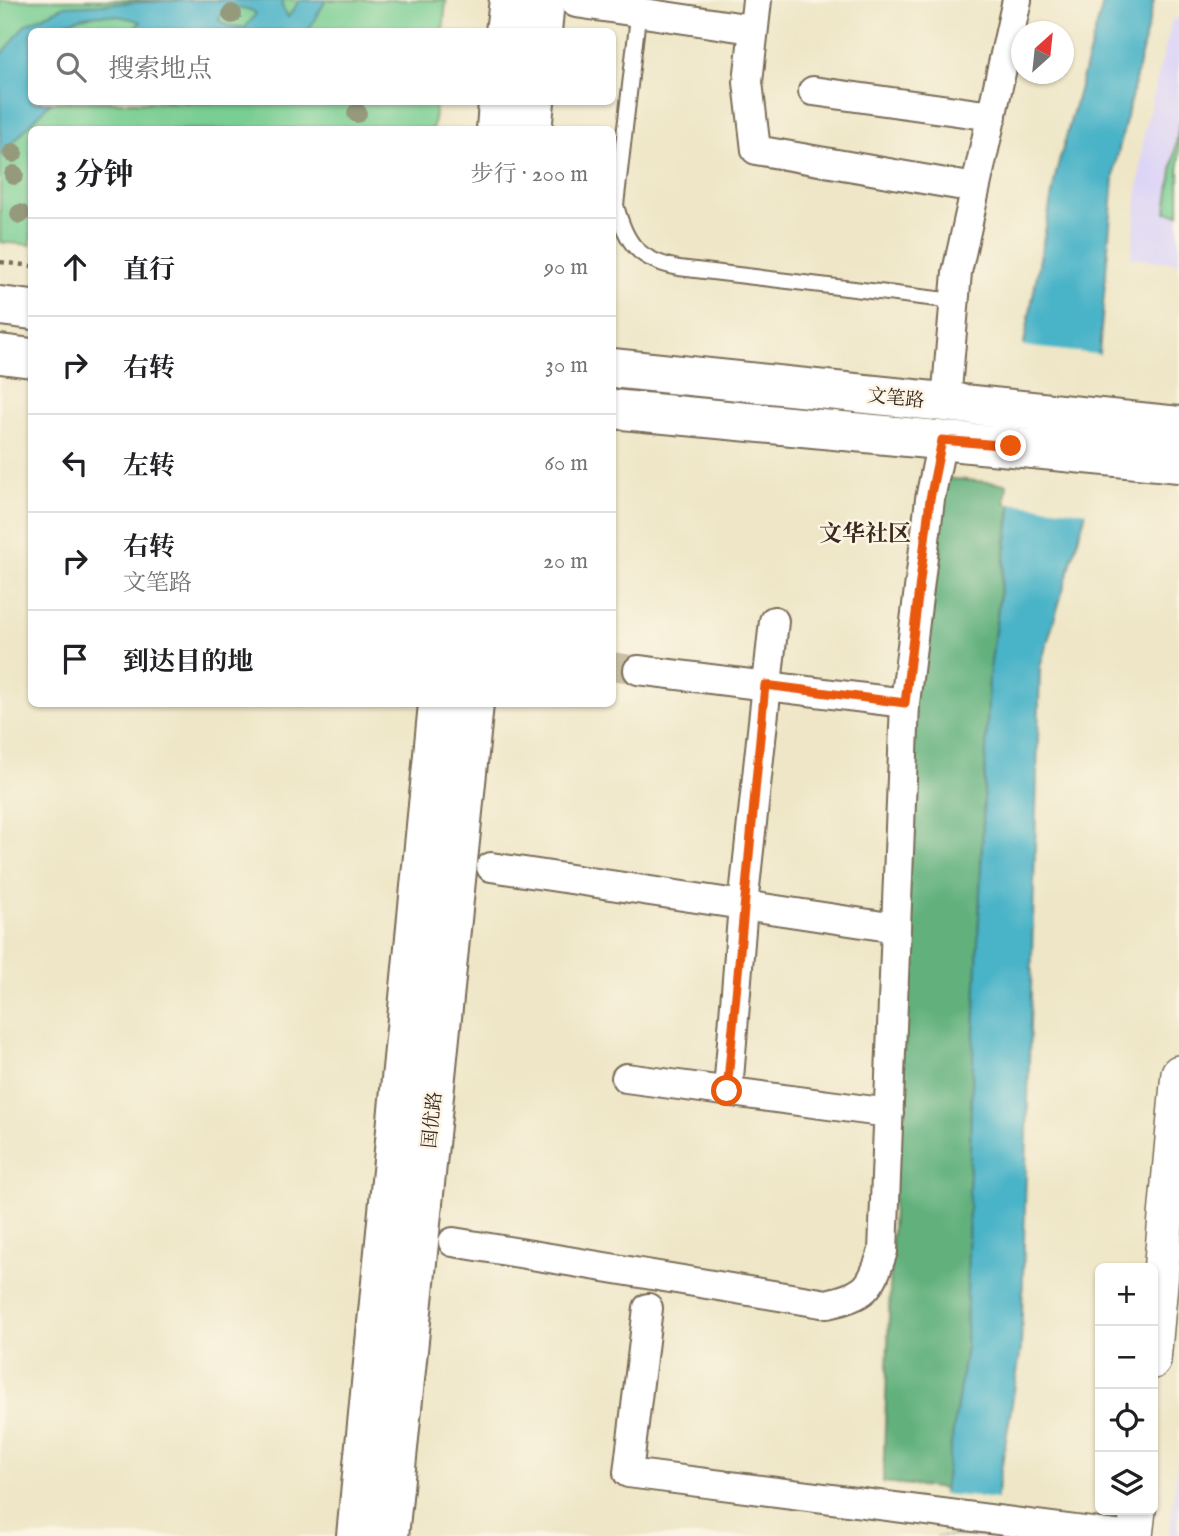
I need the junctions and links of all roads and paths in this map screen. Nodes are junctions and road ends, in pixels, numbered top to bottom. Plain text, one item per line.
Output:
1 (509, 0) edge
2 (757, 0) edge
3 (1017, 0) edge
4 (561, 2) edge
5 (639, 6) edge
6 (506, 28) edge
7 (545, 28) edge
8 (752, 29) junction
9 (813, 91) dead end
10 (498, 105) edge
11 (535, 105) edge
12 (992, 116) junction
13 (496, 126) edge
14 (532, 126) edge
15 (975, 188) junction
16 (0, 262) edge
17 (28, 266) edge
18 (954, 301) junction
19 (0, 306) edge
20 (28, 310) edge
21 (0, 354) edge
22 (28, 358) edge
23 (616, 368) edge
24 (946, 402) junction
25 (616, 409) edge
26 (1179, 426) edge
27 (1103, 437) junction
28 (942, 440) junction
29 (1179, 463) edge
30 (774, 621) dead end
31 (638, 670) tunnel mouth
32 (765, 685) junction
33 (905, 703) junction
34 (438, 707) edge
35 (474, 707) edge
36 (491, 867) dead end
37 (743, 905) junction
38 (896, 928) junction
39 (1179, 1073) edge
40 (626, 1078) dead end
41 (727, 1091) junction
42 (889, 1113) junction
43 (1174, 1198) edge
44 (453, 1242) dead end
45 (648, 1308) dead end
46 (1158, 1326) edge
47 (1137, 1515) edge
48 (356, 1536) edge
49 (389, 1536) edge
50 (1123, 1536) edge
51 (1135, 1536) edge

1 - 6 main road
2 - 8 street
3 - 12 street
4 - 5 street
4 - 7 main road
5 - 8 street
5 - 18 lane
8 - 15 street
9 - 12 street
10 - 13 main road
11 - 14 main road
12 - 15 street
15 - 18 street
16 - 17 path
18 - 24 street
19 - 20 main road
21 - 22 main road
23 - 24 main road, 文笔路
24 - 27 main road, 文笔路
25 - 28 main road, 文笔路
26 - 27 main road, 文笔路
27 - 28 main road, 文笔路
27 - 29 main road, 文笔路
28 - 33 street
30 - 32 street
31 - 32 street
32 - 33 street
32 - 37 street
33 - 38 street
34 - 48 main road, 国优路
35 - 49 main road, 国优路
36 - 37 street
37 - 38 street
37 - 41 street
38 - 42 street
39 - 43 street
40 - 41 street
41 - 42 street
42 - 44 street
43 - 46 street
45 - 50 street
47 - 51 street

